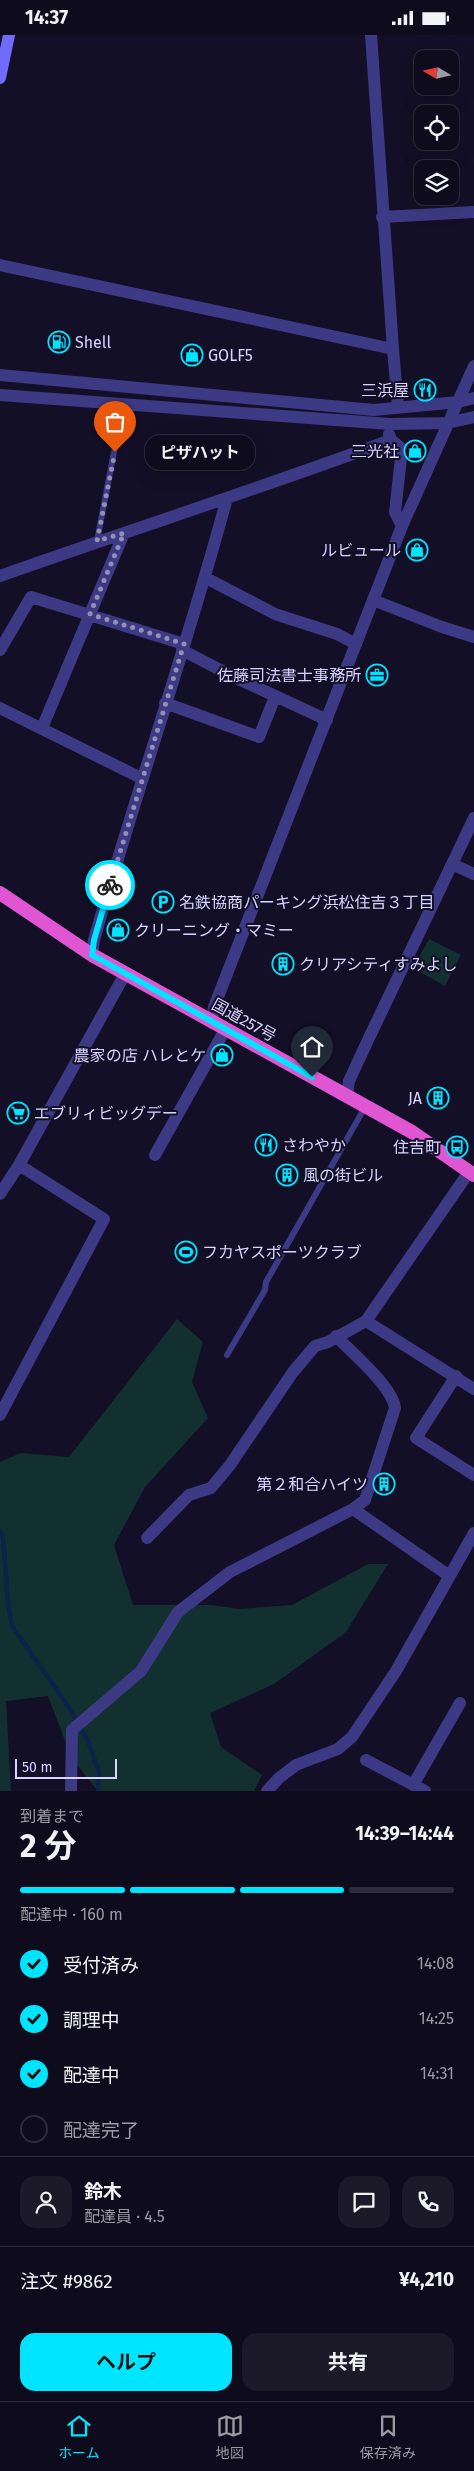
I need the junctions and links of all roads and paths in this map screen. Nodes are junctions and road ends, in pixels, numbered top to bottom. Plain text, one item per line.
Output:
1 (9, 35) edge
2 (371, 35) edge
3 (0, 78) edge
4 (474, 212) edge
5 (382, 217) junction
6 (0, 265) edge
7 (393, 349) junction
8 (474, 366) edge
9 (0, 375) edge
10 (0, 395) edge
11 (474, 398) edge
12 (458, 402) junction
13 (124, 405) junction
14 (398, 407) junction
15 (474, 417) edge
16 (448, 423) junction
17 (390, 425) junction
18 (391, 440) junction
19 (227, 498) junction
20 (402, 526) junction
21 (124, 533) junction
22 (97, 541) junction
23 (0, 576) edge
24 (206, 578) junction
25 (374, 600) junction
26 (90, 614) junction
27 (474, 637) edge
28 (356, 644) junction
29 (183, 647) junction
30 (0, 650) edge
31 (275, 697) junction
32 (165, 703) junction
33 (0, 708) edge
34 (327, 720) junction
35 (42, 728) junction
36 (142, 778) junction
37 (474, 818) edge
38 (452, 864) junction
39 (474, 874) edge
40 (0, 893) edge
41 (92, 955) junction
42 (125, 974) junction
43 (212, 1023) junction
44 (225, 1030) junction
45 (347, 1095) junction
46 (366, 1105) junction
47 (155, 1155) dead end
48 (19, 1165) junction
49 (472, 1173) edge
50 (0, 1193) edge
51 (366, 1321) junction
52 (336, 1336) junction
53 (227, 1355) dead end
54 (456, 1376) junction
55 (474, 1389) edge
56 (0, 1415) edge
57 (474, 1475) edge
58 (353, 1509) junction
59 (474, 1533) edge
60 (146, 1538) dead end
61 (448, 1575) junction
62 (460, 1703) dead end
63 (366, 1760) dead end
64 (419, 1788) edge
65 (71, 1791) edge
66 (267, 1791) edge

1 - 3 main road
2 - 5 street
4 - 5 street
5 - 7 street
6 - 7 street
7 - 14 street
8 - 12 street
9 - 14 street
10 - 13 street
11 - 12 street
12 - 14 street
12 - 16 street
13 - 17 street
13 - 22 lane
15 - 16 street
16 - 17 street
16 - 20 street
17 - 18 street
18 - 19 street
18 - 20 street
19 - 21 street
19 - 24 street
20 - 25 street
21 - 22 street
21 - 26 street
22 - 23 street
24 - 28 street
24 - 29 street
25 - 27 street
25 - 28 street
26 - 29 street
26 - 30 street
26 - 35 street
28 - 34 street
29 - 31 street
29 - 32 street
31 - 32 street
31 - 34 street
32 - 36 street
33 - 35 street
34 - 43 street
35 - 36 street
36 - 41 street
37 - 38 street
38 - 39 street
38 - 45 street
40 - 41 highway, 国道257号
41 - 42 highway, 国道257号
42 - 43 highway, 国道257号
42 - 48 street
43 - 44 highway, 国道257号
44 - 45 highway, 国道257号
44 - 47 street
45 - 46 highway, 国道257号
46 - 49 highway, 国道257号
46 - 53 lane
48 - 50 street
48 - 56 street
49 - 51 street
51 - 52 street
51 - 54 street
52 - 58 street
52 - 60 street
54 - 55 street
54 - 57 street
58 - 61 street
58 - 65 street
59 - 61 street
61 - 66 street
62 - 64 street
63 - 64 street

